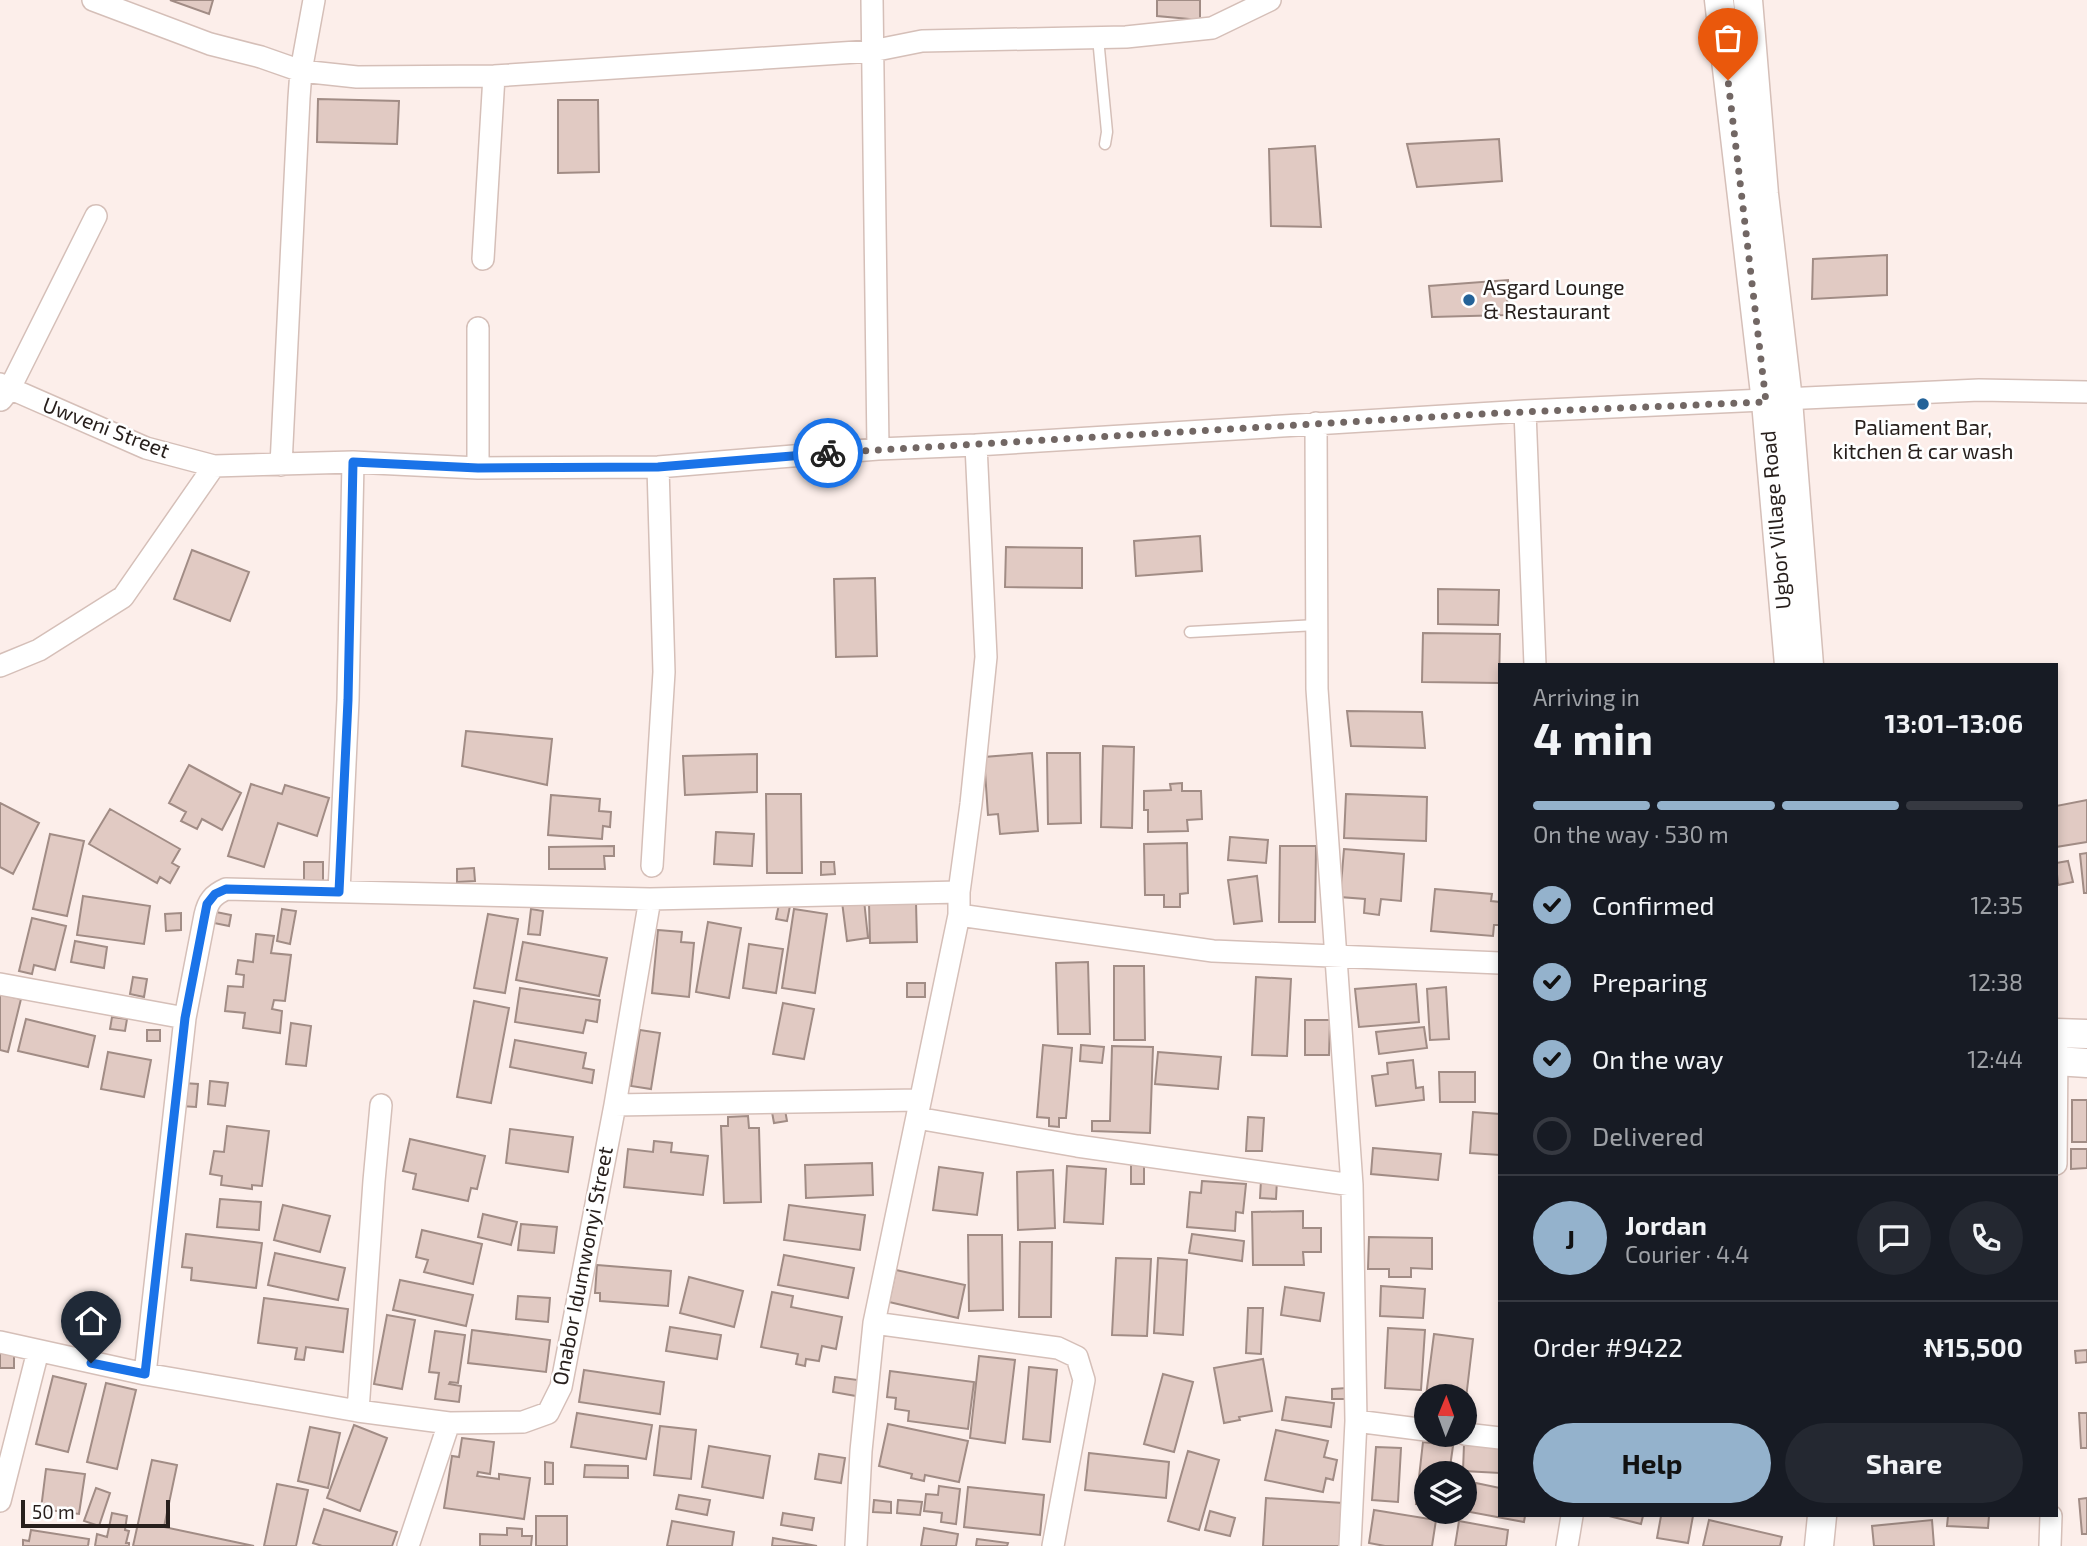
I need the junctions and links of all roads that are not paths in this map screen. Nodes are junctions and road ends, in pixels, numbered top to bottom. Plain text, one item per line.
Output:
1 (314, 0) edge
2 (872, 0) edge
3 (1270, 0) edge
4 (1719, 0) edge
5 (1748, 0) edge
6 (99, 1) edge
7 (1098, 38) junction
8 (872, 51) junction
9 (301, 71) junction
10 (494, 76) junction
11 (1105, 144) dead end
12 (96, 216) dead end
13 (483, 259) dead end
14 (478, 328) dead end
15 (3, 392) edge
16 (2087, 392) edge
17 (1777, 401) junction
18 (1525, 411) junction
19 (1316, 423) junction
20 (976, 445) junction
21 (878, 449) junction
22 (353, 462) junction
23 (281, 465) junction
24 (214, 466) junction
25 (658, 467) junction
26 (478, 468) junction
27 (1317, 625) junction
28 (1190, 632) dead end
29 (1535, 663) edge
30 (1789, 663) edge
31 (1809, 663) edge
32 (0, 666) edge
33 (652, 866) dead end
34 (339, 892) junction
35 (959, 892) junction
36 (650, 899) junction
37 (959, 915) junction
38 (1337, 956) junction
39 (1498, 963) edge
40 (0, 984) edge
41 (185, 1018) junction
42 (2058, 1033) edge
43 (2087, 1034) edge
44 (2058, 1061) edge
45 (2087, 1063) edge
46 (381, 1105) dead end
47 (615, 1105) junction
48 (918, 1109) junction
49 (1352, 1185) junction
50 (874, 1323) junction
51 (0, 1342) edge
52 (38, 1351) junction
53 (145, 1374) junction
54 (358, 1411) junction
55 (1356, 1421) junction
56 (449, 1423) junction
57 (1414, 1428) edge
58 (1477, 1435) edge
59 (1498, 1438) edge
60 (0, 1502) edge
61 (1572, 1517) edge
62 (1822, 1517) edge
63 (2051, 1517) edge
64 (408, 1546) edge
65 (856, 1546) edge
66 (1053, 1546) edge
67 (1350, 1546) edge
68 (1567, 1546) edge
69 (1819, 1546) edge
70 (2050, 1546) edge

1 - 9 street
2 - 8 street
3 - 7 street
4 - 17 street, Ugbor Village Road
5 - 17 street, Ugbor Village Road
6 - 9 street
7 - 8 street
7 - 11 lane
8 - 10 street
8 - 21 street
9 - 10 street
9 - 23 street
10 - 13 street
12 - 15 street
14 - 26 street
15 - 24 street, Uwveni Street
16 - 17 street, Uwveni Street
17 - 18 street, Uwveni Street
17 - 30 street, Ugbor Village Road
17 - 31 street, Ugbor Village Road
18 - 19 street, Uwveni Street
18 - 29 street
19 - 20 street, Uwveni Street
19 - 27 street
20 - 21 street, Uwveni Street
20 - 35 street
21 - 25 street, Uwveni Street
22 - 23 street, Uwveni Street
22 - 26 street, Uwveni Street
22 - 34 street
23 - 24 street, Uwveni Street
24 - 32 street
25 - 26 street, Uwveni Street
25 - 33 street
27 - 28 lane
27 - 38 street
34 - 36 street
34 - 41 street
35 - 36 street
35 - 37 street
36 - 47 street, Onabor Idumwonyi Street
37 - 38 street
37 - 48 street
38 - 39 street
38 - 49 street
40 - 41 street
41 - 53 street
42 - 43 street
44 - 45 street
46 - 54 street
47 - 48 street
47 - 56 street, Onabor Idumwonyi Street
48 - 49 street
48 - 50 street
49 - 55 street
50 - 65 street
50 - 66 street
51 - 52 street, Onabor Idumwonyi Street
52 - 53 street, Onabor Idumwonyi Street
52 - 60 street
53 - 54 street, Onabor Idumwonyi Street
54 - 56 street, Onabor Idumwonyi Street
55 - 57 street
55 - 67 street
56 - 64 street
58 - 59 street
61 - 68 street
62 - 69 street
63 - 70 street

